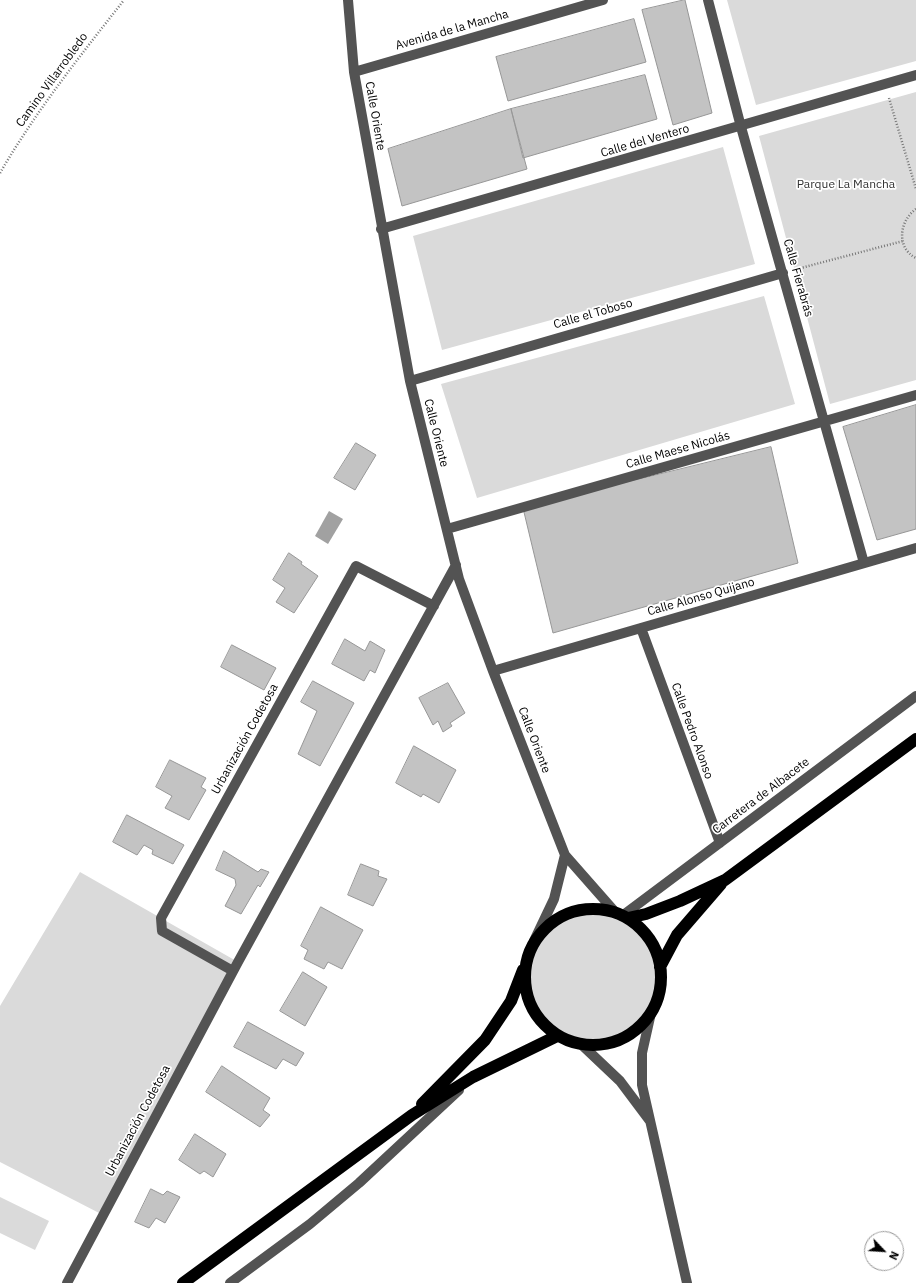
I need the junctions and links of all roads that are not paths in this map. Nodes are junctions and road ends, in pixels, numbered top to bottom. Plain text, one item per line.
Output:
1 (348, 0) edge
2 (603, 0) edge
3 (708, 0) edge
4 (354, 72) junction
5 (916, 75) edge
6 (741, 127) junction
7 (381, 229) junction
8 (783, 273) junction
9 (410, 381) junction
10 (916, 395) edge
11 (825, 422) junction
12 (447, 529) junction
13 (916, 548) edge
14 (864, 563) junction
15 (456, 565) junction
16 (434, 606) junction
17 (641, 628) junction
18 (493, 671) junction
19 (916, 696) edge
20 (916, 739) edge
21 (720, 843) junction
22 (565, 855) junction
23 (724, 880) junction
24 (622, 916) junction
25 (534, 941) junction
26 (525, 967) junction
27 (660, 967) junction
28 (233, 971) junction
29 (651, 1013) junction
30 (556, 1036) junction
31 (582, 1045) junction
32 (473, 1077) junction
33 (412, 1115) junction
34 (652, 1124) junction
35 (67, 1283) edge
36 (183, 1283) edge
37 (230, 1283) edge
38 (687, 1283) edge

1 - 4 street, Calle Oriente
2 - 4 street, Avenida de la Mancha
3 - 6 street, Calle Fierabrás
4 - 7 street, Calle Oriente
5 - 6 street, Calle del Ventero
6 - 7 street, Calle del Ventero
6 - 8 street, Calle Fierabrás
7 - 9 street, Calle Oriente
8 - 9 street, Calle el Toboso
8 - 11 street, Calle Fierabrás
9 - 12 street, Calle Oriente
10 - 11 street, Calle Maese Nicolás
11 - 12 street, Calle Maese Nicolás
11 - 14 street, Calle Fierabrás
12 - 15 street, Calle Oriente
13 - 14 street, Calle Alonso Quijano
14 - 17 street, Calle Alonso Quijano
15 - 16 street, Urbanización Codetosa
15 - 18 street, Calle Oriente
16 - 28 street, Urbanización Codetosa
16 - 28 street, Urbanización Codetosa
17 - 18 street, Calle Alonso Quijano
17 - 21 street, Calle Pedro Alonso
18 - 22 street, Calle Oriente
19 - 21 street, Carretera de Albacete
20 - 23 highway
21 - 24 street, Carretera de Albacete
22 - 24 street, Calle Oriente
22 - 25 street
23 - 24 highway
23 - 27 highway
24 - 25 highway
24 - 27 highway
25 - 26 highway
26 - 30 highway
26 - 33 highway
27 - 29 highway
28 - 35 street, Urbanización Codetosa
29 - 31 highway
29 - 34 street
30 - 31 highway
30 - 32 highway
31 - 34 street
32 - 33 highway
32 - 37 street
33 - 36 highway
34 - 38 street

